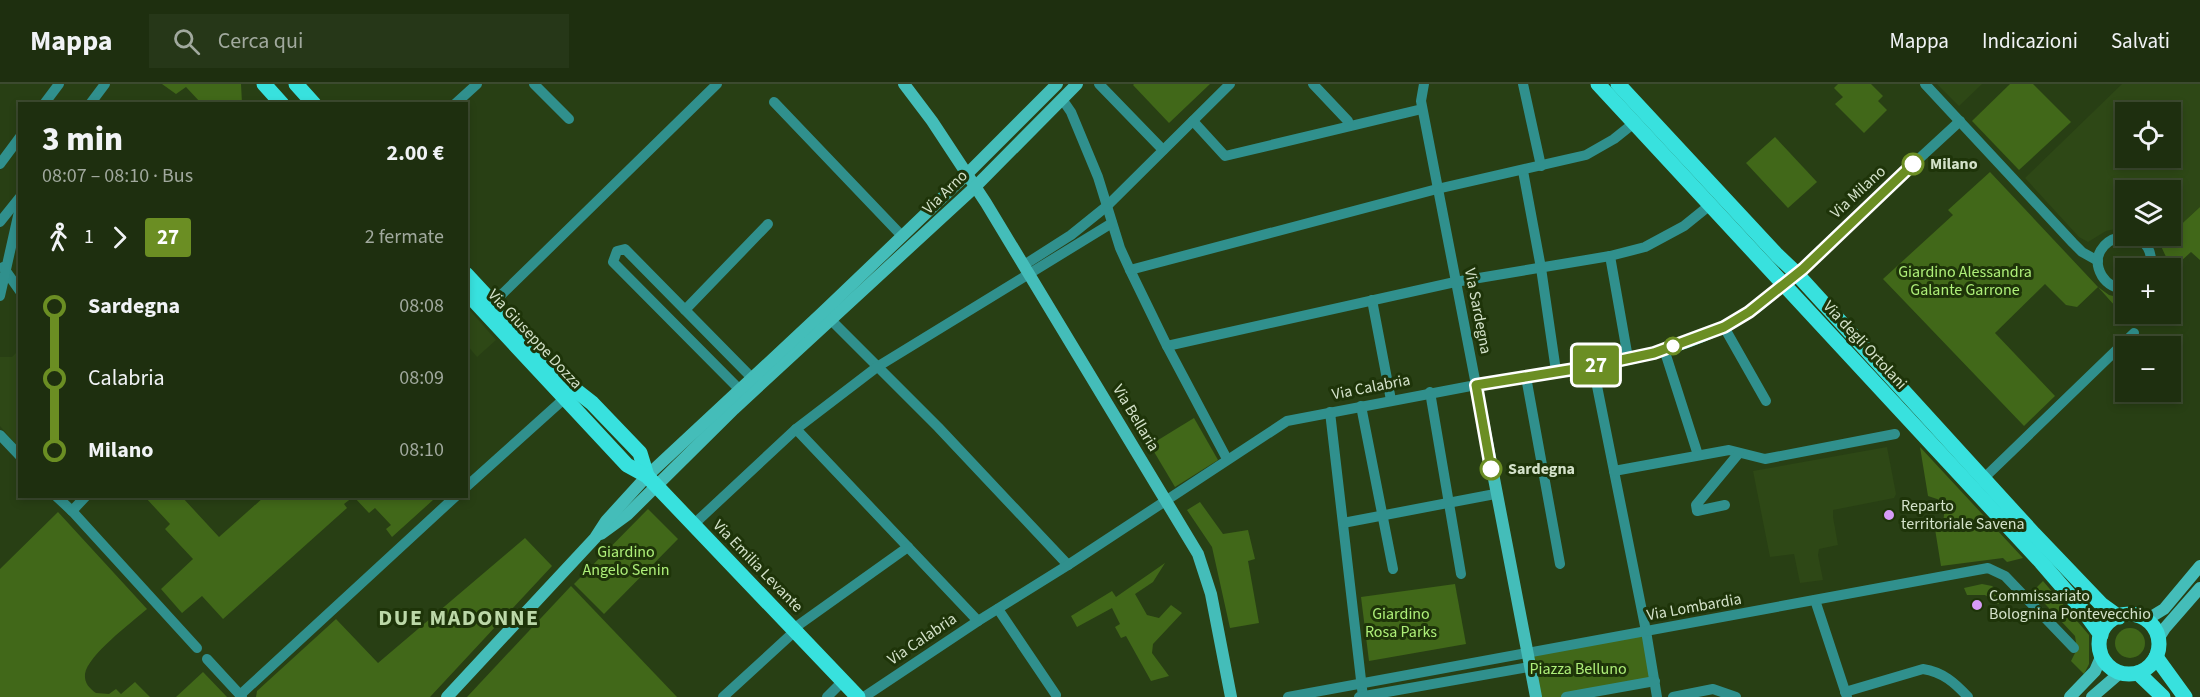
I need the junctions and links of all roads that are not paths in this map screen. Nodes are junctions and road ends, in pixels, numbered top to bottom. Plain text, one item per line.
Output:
1 (59, 84) edge
2 (105, 84) edge
3 (264, 84) edge
4 (296, 84) edge
5 (477, 84) edge
6 (534, 84) edge
7 (717, 84) edge
8 (904, 84) edge
9 (1057, 84) edge
10 (1077, 84) edge
11 (1099, 84) edge
12 (1230, 84) edge
13 (1313, 84) edge
14 (1424, 84) edge
15 (1523, 84) edge
16 (1598, 84) edge
17 (1618, 84) edge
18 (1925, 84) edge
19 (1062, 99) junction
20 (46, 102) edge
21 (92, 102) edge
22 (280, 102) edge
23 (312, 102) edge
24 (457, 102) edge
25 (774, 102) dead end
26 (1422, 109) junction
27 (569, 119) dead end
28 (1193, 121) junction
29 (1960, 121) junction
30 (1634, 123) junction
31 (1349, 126) junction
32 (18, 140) edge
33 (1163, 150) junction
34 (0, 164) edge
35 (1541, 166) junction
36 (1523, 171) junction
37 (966, 175) junction
38 (975, 187) junction
39 (1437, 189) junction
40 (18, 200) edge
41 (1710, 205) junction
42 (1107, 206) junction
43 (18, 213) edge
44 (0, 222) edge
45 (1113, 223) junction
46 (768, 224) dead end
47 (902, 236) junction
48 (1610, 256) junction
49 (2151, 258) edge
50 (2098, 261) junction
51 (2, 265) edge
52 (1541, 268) junction
53 (1027, 270) junction
54 (1130, 270) junction
55 (1796, 273) junction
56 (468, 276) edge
57 (1455, 282) junction
58 (1784, 284) junction
59 (2115, 287) edge
60 (18, 288) edge
61 (0, 296) edge
62 (468, 296) edge
63 (1372, 300) junction
64 (493, 303) junction
65 (685, 310) junction
66 (827, 317) junction
67 (1724, 327) junction
68 (2133, 333) dead end
69 (1167, 346) junction
70 (1664, 349) junction
71 (1628, 358) junction
72 (1593, 366) junction
73 (878, 367) junction
74 (1556, 371) junction
75 (1526, 377) junction
76 (752, 378) junction
77 (1476, 385) junction
78 (740, 390) junction
79 (567, 391) junction
80 (1430, 392) junction
81 (1391, 400) junction
82 (1766, 401) dead end
83 (1361, 406) junction
84 (1330, 412) junction
85 (796, 429) junction
86 (1895, 434) dead end
87 (0, 435) edge
88 (1739, 453) junction
89 (18, 454) edge
90 (1698, 455) junction
91 (1227, 459) junction
92 (1614, 471) junction
93 (1983, 479) junction
94 (652, 481) junction
95 (468, 485) edge
96 (1495, 494) junction
97 (58, 498) edge
98 (84, 498) edge
99 (454, 498) edge
100 (1166, 499) junction
101 (1449, 503) junction
102 (1725, 505) dead end
103 (72, 512) junction
104 (1381, 516) junction
105 (1343, 523) junction
106 (693, 525) junction
107 (908, 547) junction
108 (1560, 564) dead end
109 (1068, 565) junction
110 (2200, 566) edge
111 (1393, 569) dead end
112 (1461, 574) dead end
113 (2199, 593) edge
114 (1815, 600) junction
115 (998, 609) junction
116 (2119, 617) junction
117 (2146, 620) junction
118 (978, 621) junction
119 (794, 630) junction
120 (1646, 631) junction
121 (2101, 635) junction
122 (2158, 639) junction
123 (197, 648) dead end
124 (2074, 648) dead end
125 (1527, 652) junction
126 (2102, 656) junction
127 (2156, 657) junction
128 (207, 659) dead end
129 (1529, 666) junction
130 (2121, 672) junction
131 (2138, 673) junction
132 (843, 681) junction
133 (1655, 681) junction
134 (1362, 684) junction
135 (1615, 693) edge
136 (1846, 694) edge
137 (1056, 695) dead end
138 (241, 696) edge
139 (447, 697) edge
140 (723, 697) edge
141 (827, 697) edge
142 (858, 697) edge
143 (864, 697) edge
144 (1231, 697) edge
145 (1288, 697) edge
146 (1362, 697) edge
147 (1536, 697) edge
148 (1566, 697) edge
149 (1657, 697) edge
150 (1673, 697) edge
151 (1736, 697) edge
152 (1968, 697) edge
153 (2070, 697) edge
154 (2092, 697) edge
155 (2163, 697) edge
156 (2185, 697) edge

1 - 20 street
2 - 21 street
3 - 22 main road
4 - 23 main road
5 - 24 street
6 - 27 street
7 - 64 street
8 - 37 street, Via Bellaria
9 - 37 street, Via Arno
10 - 19 street, Via Arno
11 - 33 street
12 - 28 street
13 - 31 street
14 - 26 street, Via Sardegna
15 - 35 street
16 - 30 main road, Via degli Ortolani
17 - 55 main road, Via degli Ortolani
18 - 29 street
19 - 38 street, Via Arno
19 - 42 street
25 - 47 street
26 - 31 street
26 - 39 street, Via Sardegna
28 - 31 street
28 - 33 street
29 - 50 street
29 - 55 street, Via Milano
30 - 35 street
30 - 41 main road, Via degli Ortolani
32 - 34 street
33 - 42 street
35 - 36 street
36 - 39 street
36 - 52 street
37 - 38 street, Via Bellaria
37 - 47 street, Via Arno
38 - 53 street, Via Bellaria
38 - 66 street, Via Arno
39 - 54 street
39 - 57 street, Via Sardegna
40 - 44 street
41 - 48 street
41 - 58 main road, Via degli Ortolani
42 - 45 street
42 - 53 street
43 - 51 street
45 - 53 street
45 - 54 street
46 - 65 street
47 - 66 street, Via Arno
48 - 52 street
48 - 71 street
49 - 50 street
50 - 59 street
51 - 60 street
51 - 61 street
52 - 57 street
52 - 74 street
53 - 73 street
53 - 100 street, Via Bellaria
54 - 69 street
55 - 58 street, Via Milano
55 - 93 main road, Via degli Ortolani
56 - 64 main road, Via Giuseppe Dozza
57 - 63 street
57 - 77 street, Via Sardegna
58 - 67 street, Via Calabria
58 - 121 main road, Via degli Ortolani
62 - 79 main road, Via Giuseppe Dozza
63 - 69 street
63 - 81 street
64 - 79 main road, Via Giuseppe Dozza
65 - 76 street
65 - 78 street
66 - 73 street
66 - 76 street, Via Arno
66 - 94 street, Via Arno
67 - 70 street, Via Calabria
67 - 82 street
68 - 93 street
69 - 91 street
70 - 71 street, Via Calabria
70 - 90 street
71 - 72 street, Via Calabria
72 - 74 street, Via Calabria
72 - 92 street
73 - 85 street
73 - 109 street
74 - 75 street, Via Calabria
75 - 77 street, Via Calabria
75 - 108 street
76 - 78 street, Via Arno
77 - 80 street, Via Calabria
77 - 96 street, Via Sardegna
78 - 94 street, Via Arno
79 - 94 main road, Via Giuseppe Dozza
79 - 94 main road, Via Giuseppe Dozza
79 - 95 street
80 - 81 street, Via Calabria
80 - 101 street
81 - 83 street, Via Calabria
83 - 84 street, Via Calabria
83 - 104 street
84 - 91 street, Via Calabria
84 - 105 street
85 - 106 street
85 - 107 street
86 - 88 street
87 - 89 street
88 - 90 street
88 - 102 street
90 - 92 street
91 - 100 street, Via Calabria
92 - 120 street
93 - 116 main road, Via degli Ortolani
94 - 106 main road, Via Emilia Levante
94 - 139 street
96 - 101 street
96 - 125 street, Via Sardegna
97 - 103 street
98 - 103 street
99 - 138 street
100 - 109 street, Via Calabria
100 - 144 street, Via Bellaria
101 - 104 street
101 - 112 street
103 - 123 street
104 - 105 street
104 - 111 street
105 - 134 street
106 - 119 main road, Via Emilia Levante
107 - 118 street
107 - 119 street
109 - 115 street, Via Calabria
110 - 117 street
113 - 122 street
114 - 120 street, Via Lombardia
114 - 124 street, Via Lombardia
114 - 136 street
115 - 118 street, Via Calabria
115 - 137 street
116 - 117 main road
116 - 121 main road
117 - 122 main road
118 - 143 street, Via Calabria
119 - 132 main road, Via Emilia Levante
119 - 140 street
120 - 125 street, Via Lombardia
120 - 133 street
121 - 126 main road
122 - 127 main road
125 - 129 street, Via Sardegna
125 - 134 street, Via Lombardia
126 - 130 main road
126 - 153 street
127 - 131 main road
127 - 156 main road
128 - 138 street
129 - 146 street
129 - 147 street, Via Sardegna
130 - 131 main road
130 - 154 street
131 - 155 main road
132 - 141 street
132 - 142 main road, Via Emilia Levante
133 - 135 street
133 - 149 street
134 - 145 street, Via Lombardia
134 - 146 street
135 - 148 street
136 - 152 street
150 - 151 street

